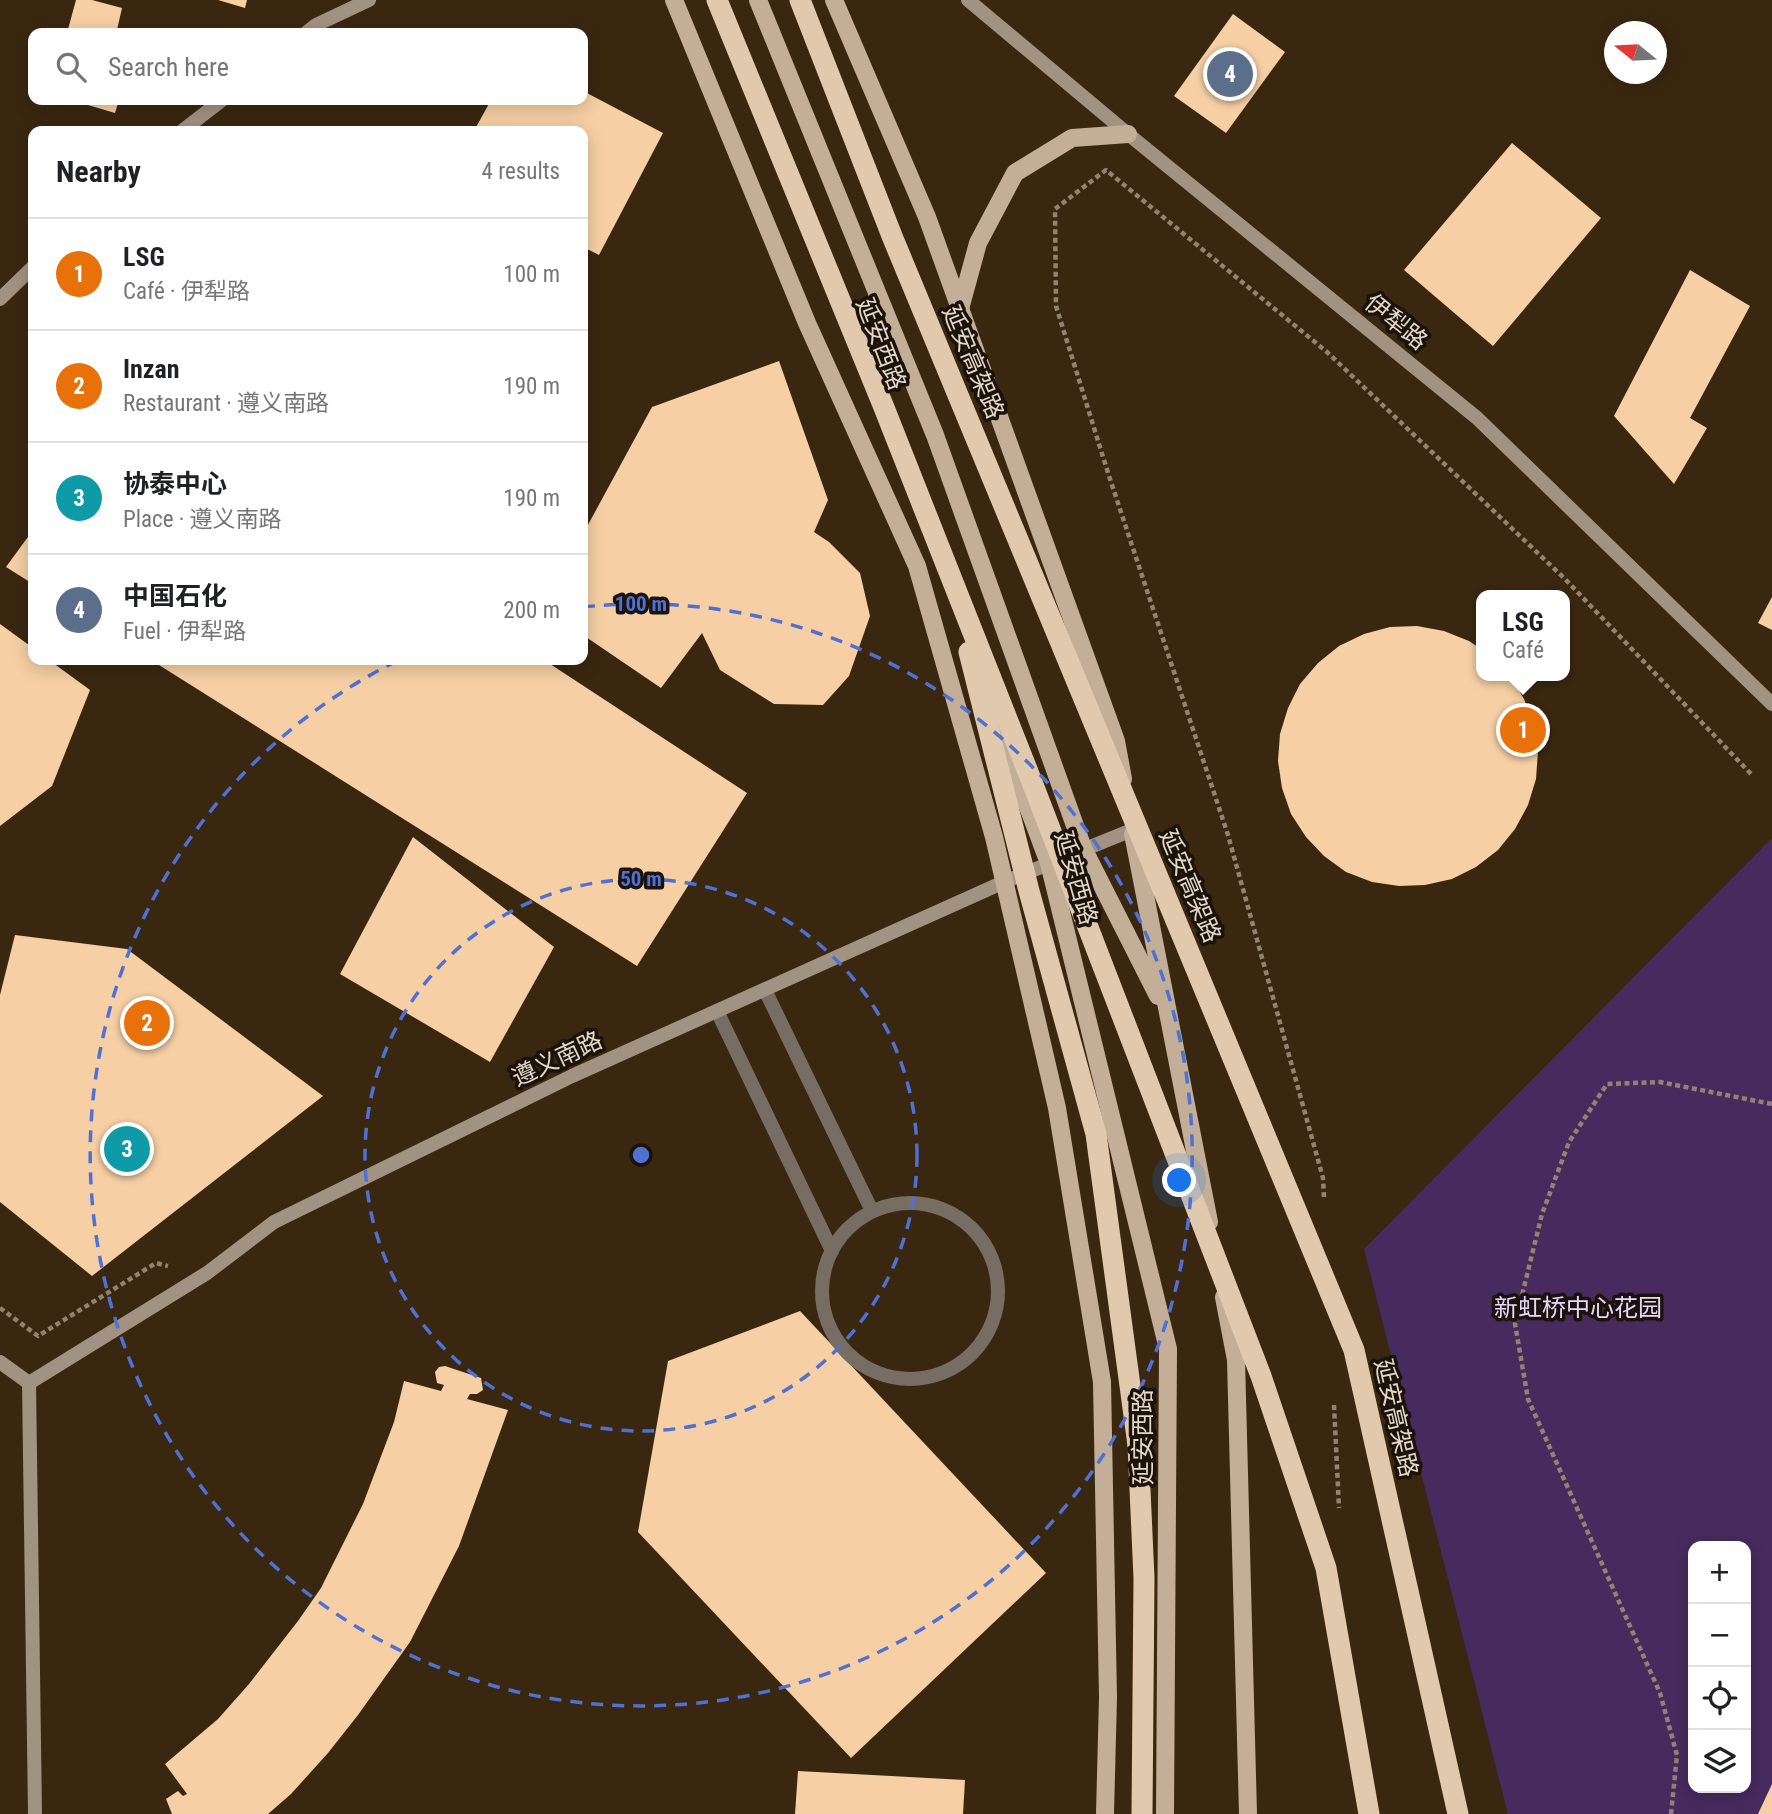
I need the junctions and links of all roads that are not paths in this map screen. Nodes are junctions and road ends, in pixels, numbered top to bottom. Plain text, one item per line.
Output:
1 (369, 0) edge
2 (674, 0) edge
3 (717, 0) edge
4 (726, 0) edge
5 (758, 0) edge
6 (800, 0) edge
7 (834, 0) edge
8 (968, 0) edge
9 (312, 28) edge
10 (216, 105) edge
11 (188, 126) edge
12 (1128, 134) junction
13 (28, 272) edge
14 (0, 299) edge
15 (960, 309) junction
16 (948, 568) junction
17 (1772, 704) edge
18 (1132, 830) junction
19 (1083, 848) junction
20 (1049, 863) junction
21 (1004, 882) junction
22 (765, 990) junction
23 (717, 1011) junction
24 (1168, 1015) junction
25 (872, 1211) junction
26 (832, 1251) junction
27 (0, 1362) edge
28 (29, 1383) junction
29 (35, 1814) edge
30 (1105, 1814) edge
31 (1142, 1814) edge
32 (1165, 1814) edge
33 (1248, 1814) edge
34 (1368, 1814) edge
35 (1458, 1814) edge

1 - 9 street
2 - 21 main road, 延安西路
3 - 16 highway, bridge
4 - 20 main road, 延安西路
5 - 19 main road, 延安西路
6 - 35 highway, 延安高架路, bridge
7 - 15 main road
8 - 12 street, 伊犁路
10 - 11 street
12 - 15 main road
12 - 17 street, 伊犁路
13 - 14 street
15 - 18 main road
16 - 31 highway, bridge
16 - 34 highway, bridge
18 - 19 street, 遵义南路
18 - 24 main road
19 - 20 street, 遵义南路
19 - 24 main road, 延安西路
20 - 21 street, 遵义南路
20 - 32 main road, 延安西路
21 - 22 street, 遵义南路
21 - 30 main road, 延安西路
22 - 23 street, 遵义南路
22 - 25 lane
23 - 26 lane
23 - 28 street, 遵义南路
24 - 33 main road
25 - 26 lane
25 - 26 lane
27 - 28 street
28 - 29 street

